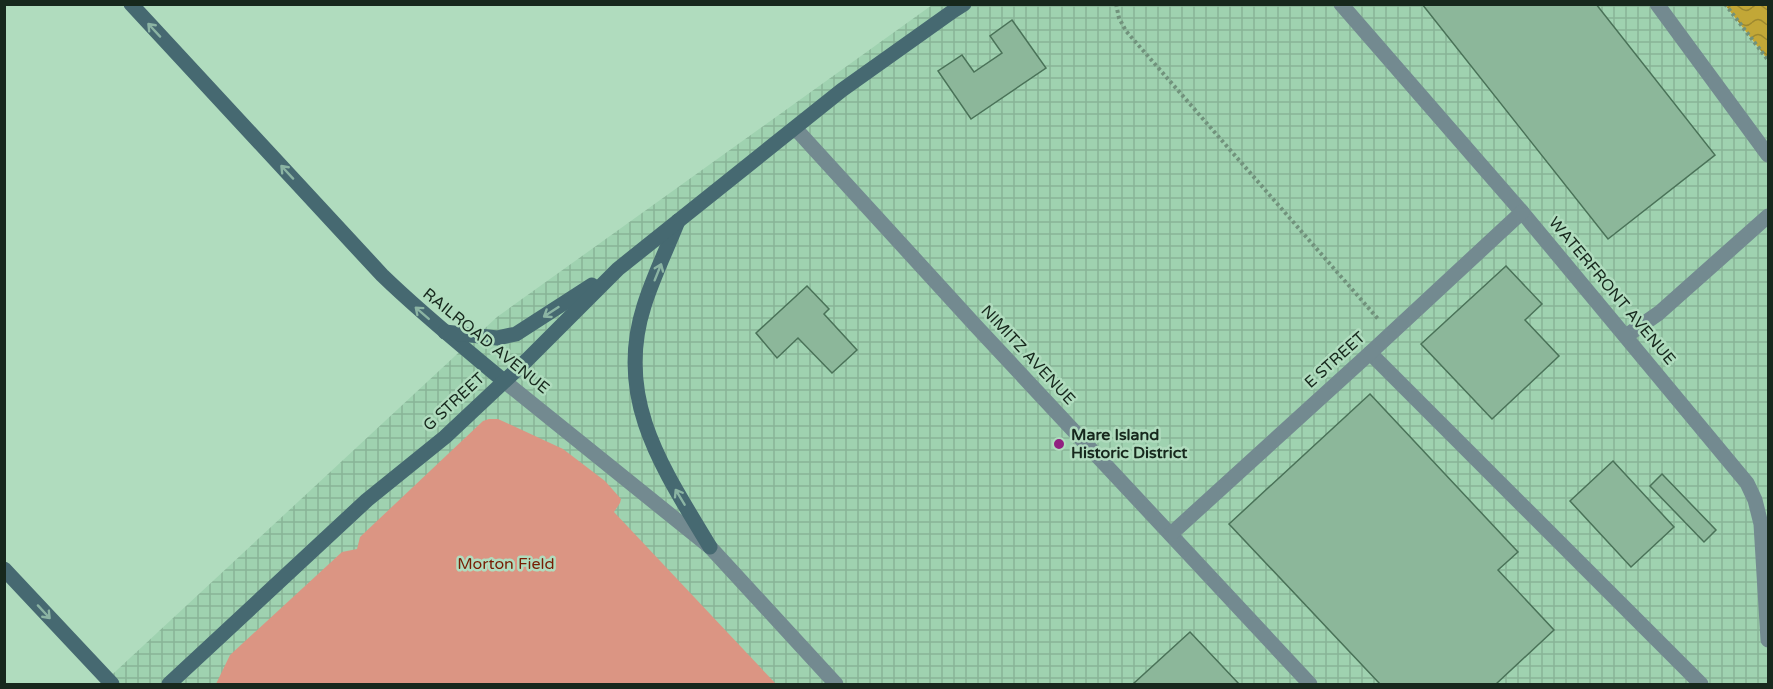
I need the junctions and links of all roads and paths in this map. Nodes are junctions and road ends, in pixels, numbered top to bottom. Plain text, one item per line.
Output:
1 (131, 4) edge
2 (1116, 4) edge
3 (1341, 4) edge
4 (1657, 4) edge
5 (1725, 4) edge
6 (959, 7) edge
7 (1768, 60) edge
8 (795, 128) junction
9 (1768, 155) edge
10 (1522, 212) junction
11 (1768, 216) edge
12 (679, 220) junction
13 (618, 269) junction
14 (444, 332) junction
15 (1391, 334) junction
16 (1626, 336) junction
17 (1370, 353) junction
18 (504, 381) junction
19 (1171, 534) junction
20 (710, 547) junction
21 (4, 569) edge
22 (1768, 640) edge
23 (112, 684) edge
24 (169, 684) edge
25 (836, 684) edge
26 (1310, 684) edge
27 (1701, 684) edge

14 -> 1 main road, RAILROAD AVENUE
2 - 15 path
3 - 10 street, WATERFRONT AVENUE
4 - 9 street
5 - 7 path
6 - 8 main road, G STREET
8 - 12 main road, G STREET
8 - 19 street, NIMITZ AVENUE
10 - 15 street, E STREET
10 - 16 street, WATERFRONT AVENUE
11 - 16 street
12 - 13 main road, G STREET
20 -> 12 main road
13 -> 14 main road
13 - 18 main road, G STREET
14 - 18 main road, RAILROAD AVENUE
15 - 17 street, E STREET
16 - 22 street, WATERFRONT AVENUE
17 - 19 street, E STREET
17 - 27 street
18 - 20 street, RAILROAD AVENUE
18 - 24 main road, G STREET
19 - 26 street, NIMITZ AVENUE
20 - 25 street, RAILROAD AVENUE
21 -> 23 main road

